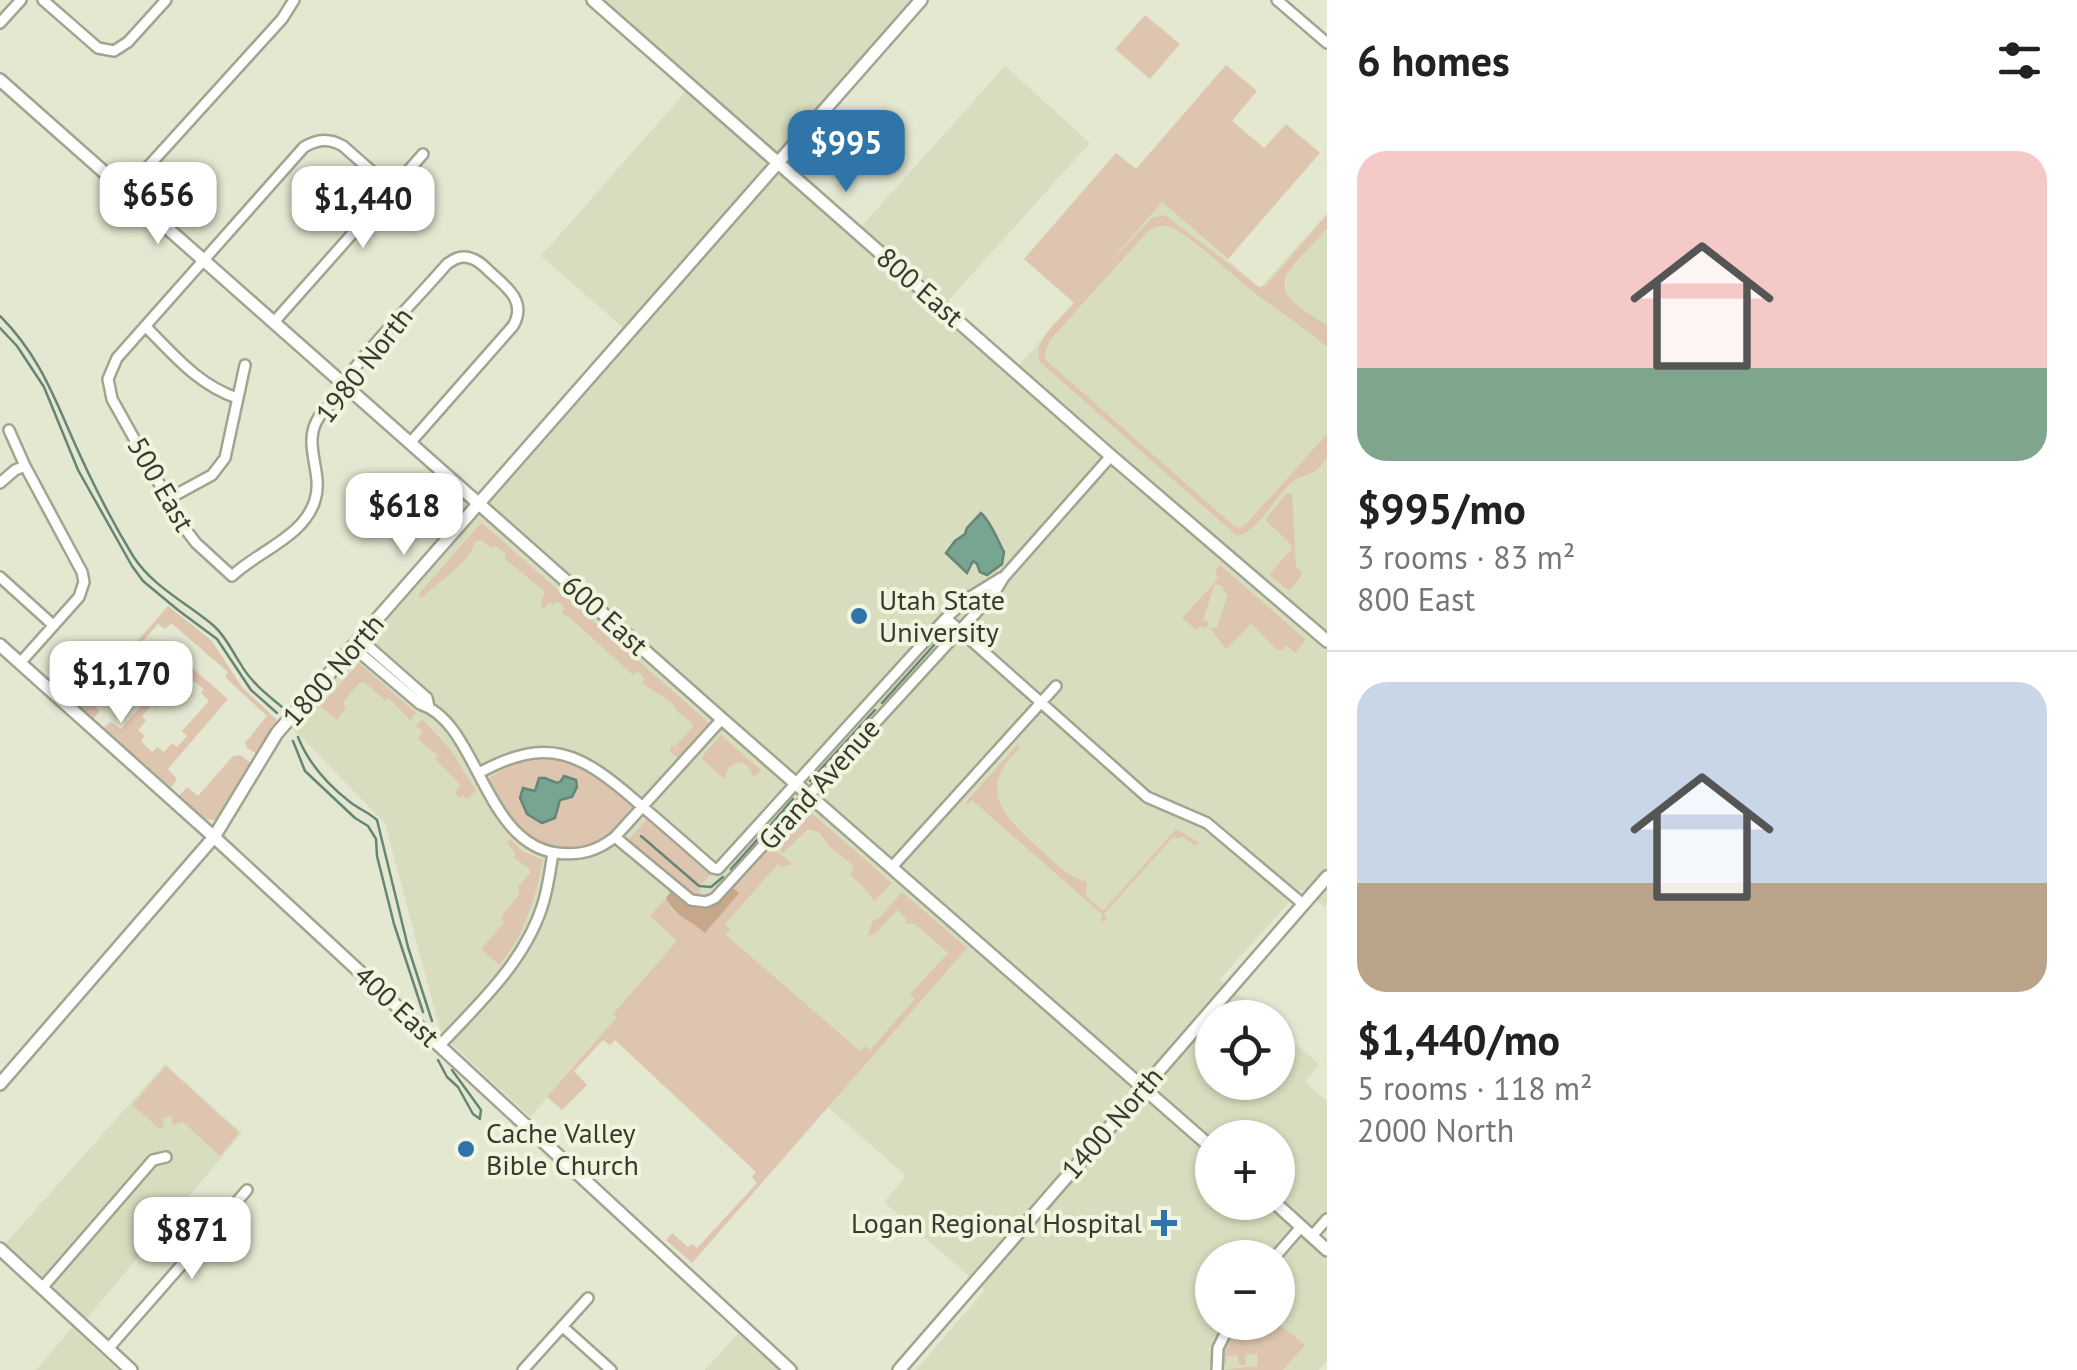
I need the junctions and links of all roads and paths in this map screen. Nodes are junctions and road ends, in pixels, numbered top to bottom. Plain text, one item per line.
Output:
1 (21, 0) edge
2 (43, 0) edge
3 (166, 0) edge
4 (294, 0) edge
5 (593, 0) edge
6 (921, 0) edge
7 (1277, 0) edge
8 (0, 24) edge
9 (1327, 43) edge
10 (0, 80) edge
11 (423, 154) dead end
12 (778, 162) junction
13 (392, 189) junction
14 (126, 191) junction
15 (203, 260) junction
16 (274, 322) junction
17 (144, 326) junction
18 (244, 365) dead end
19 (344, 384) junction
20 (237, 398) junction
21 (10, 430) dead end
22 (410, 442) junction
23 (1111, 456) junction
24 (25, 466) junction
25 (0, 483) edge
26 (168, 500) junction
27 (478, 503) junction
28 (232, 576) joint
29 (1004, 576) junction
30 (0, 577) edge
31 (946, 618) junction
32 (54, 625) junction
33 (960, 630) junction
34 (1327, 641) edge
35 (356, 643) junction
36 (0, 646) edge
37 (20, 663) junction
38 (1056, 686) dead end
39 (1042, 702) junction
40 (722, 719) junction
41 (478, 773) junction
42 (796, 784) junction
43 (809, 795) junction
44 (643, 807) junction
45 (214, 836) junction
46 (615, 837) junction
47 (553, 853) junction
48 (892, 867) junction
49 (1327, 877) edge
50 (1302, 904) junction
51 (440, 1046) junction
52 (0, 1084) edge
53 (1143, 1087) junction
54 (1195, 1133) edge
55 (166, 1157) dead end
56 (246, 1190) dead end
57 (1327, 1219) edge
58 (1293, 1220) edge
59 (1301, 1227) junction
60 (1312, 1236) junction
61 (1290, 1240) edge
62 (0, 1250) edge
63 (1327, 1250) edge
64 (42, 1288) junction
65 (588, 1298) dead end
66 (563, 1326) junction
67 (1222, 1340) edge
68 (108, 1349) junction
69 (131, 1370) edge
70 (523, 1370) edge
71 (611, 1370) edge
72 (790, 1370) edge
73 (899, 1370) edge
74 (1217, 1370) edge

1 - 8 street
2 - 3 street
4 - 14 street
5 - 12 street, 800 East
6 - 12 street, 1800 North
7 - 9 street
10 - 14 street, 600 East
11 - 13 street
12 - 23 street, 800 East
12 - 27 street, 1800 North
13 - 15 street
13 - 16 street
14 - 15 street, 600 East
15 - 16 street, 600 East
15 - 17 street
16 - 19 street, 600 East
17 - 20 street
17 - 26 street, 500 East
18 - 20 street
19 - 22 street, 600 East
19 - 22 street, 1980 North
19 - 28 street, 1980 North
20 - 26 street
21 - 24 street
22 - 27 street, 600 East
23 - 29 street, Grand Avenue
23 - 34 street, 800 East
24 - 25 street
24 - 32 street
26 - 28 street, 500 East
27 - 35 street, 1800 North
27 - 40 street, 600 East
29 - 31 street, Grand Avenue
29 - 33 street, Grand Avenue
30 - 32 street
31 - 33 street
31 - 42 street, Grand Avenue
32 - 37 street
33 - 39 street
33 - 43 street, Grand Avenue
35 - 41 street
35 - 45 street, 1800 North
36 - 37 street, 400 East
37 - 45 street, 400 East
38 - 39 street
39 - 48 street
39 - 50 street
40 - 42 street, 600 East
40 - 44 street
41 - 44 street
41 - 47 street
42 - 43 street, 600 East
42 - 44 street, Grand Avenue
43 - 46 street, Grand Avenue
43 - 48 street, 600 East
44 - 46 street
45 - 51 street, 400 East
45 - 52 street, 1800 North
46 - 47 street
47 - 51 street
48 - 53 street, 600 East
49 - 50 street, 1400 North
50 - 53 street, 1400 North
51 - 72 street, 400 East
53 - 54 street, 600 East
53 - 73 street, 1400 North
55 - 64 street
56 - 68 street
57 - 60 street
58 - 59 street
59 - 60 street
59 - 61 street
60 - 63 street
62 - 64 street
64 - 68 street
65 - 66 street
66 - 70 street
66 - 71 street
67 - 74 street
68 - 69 street

